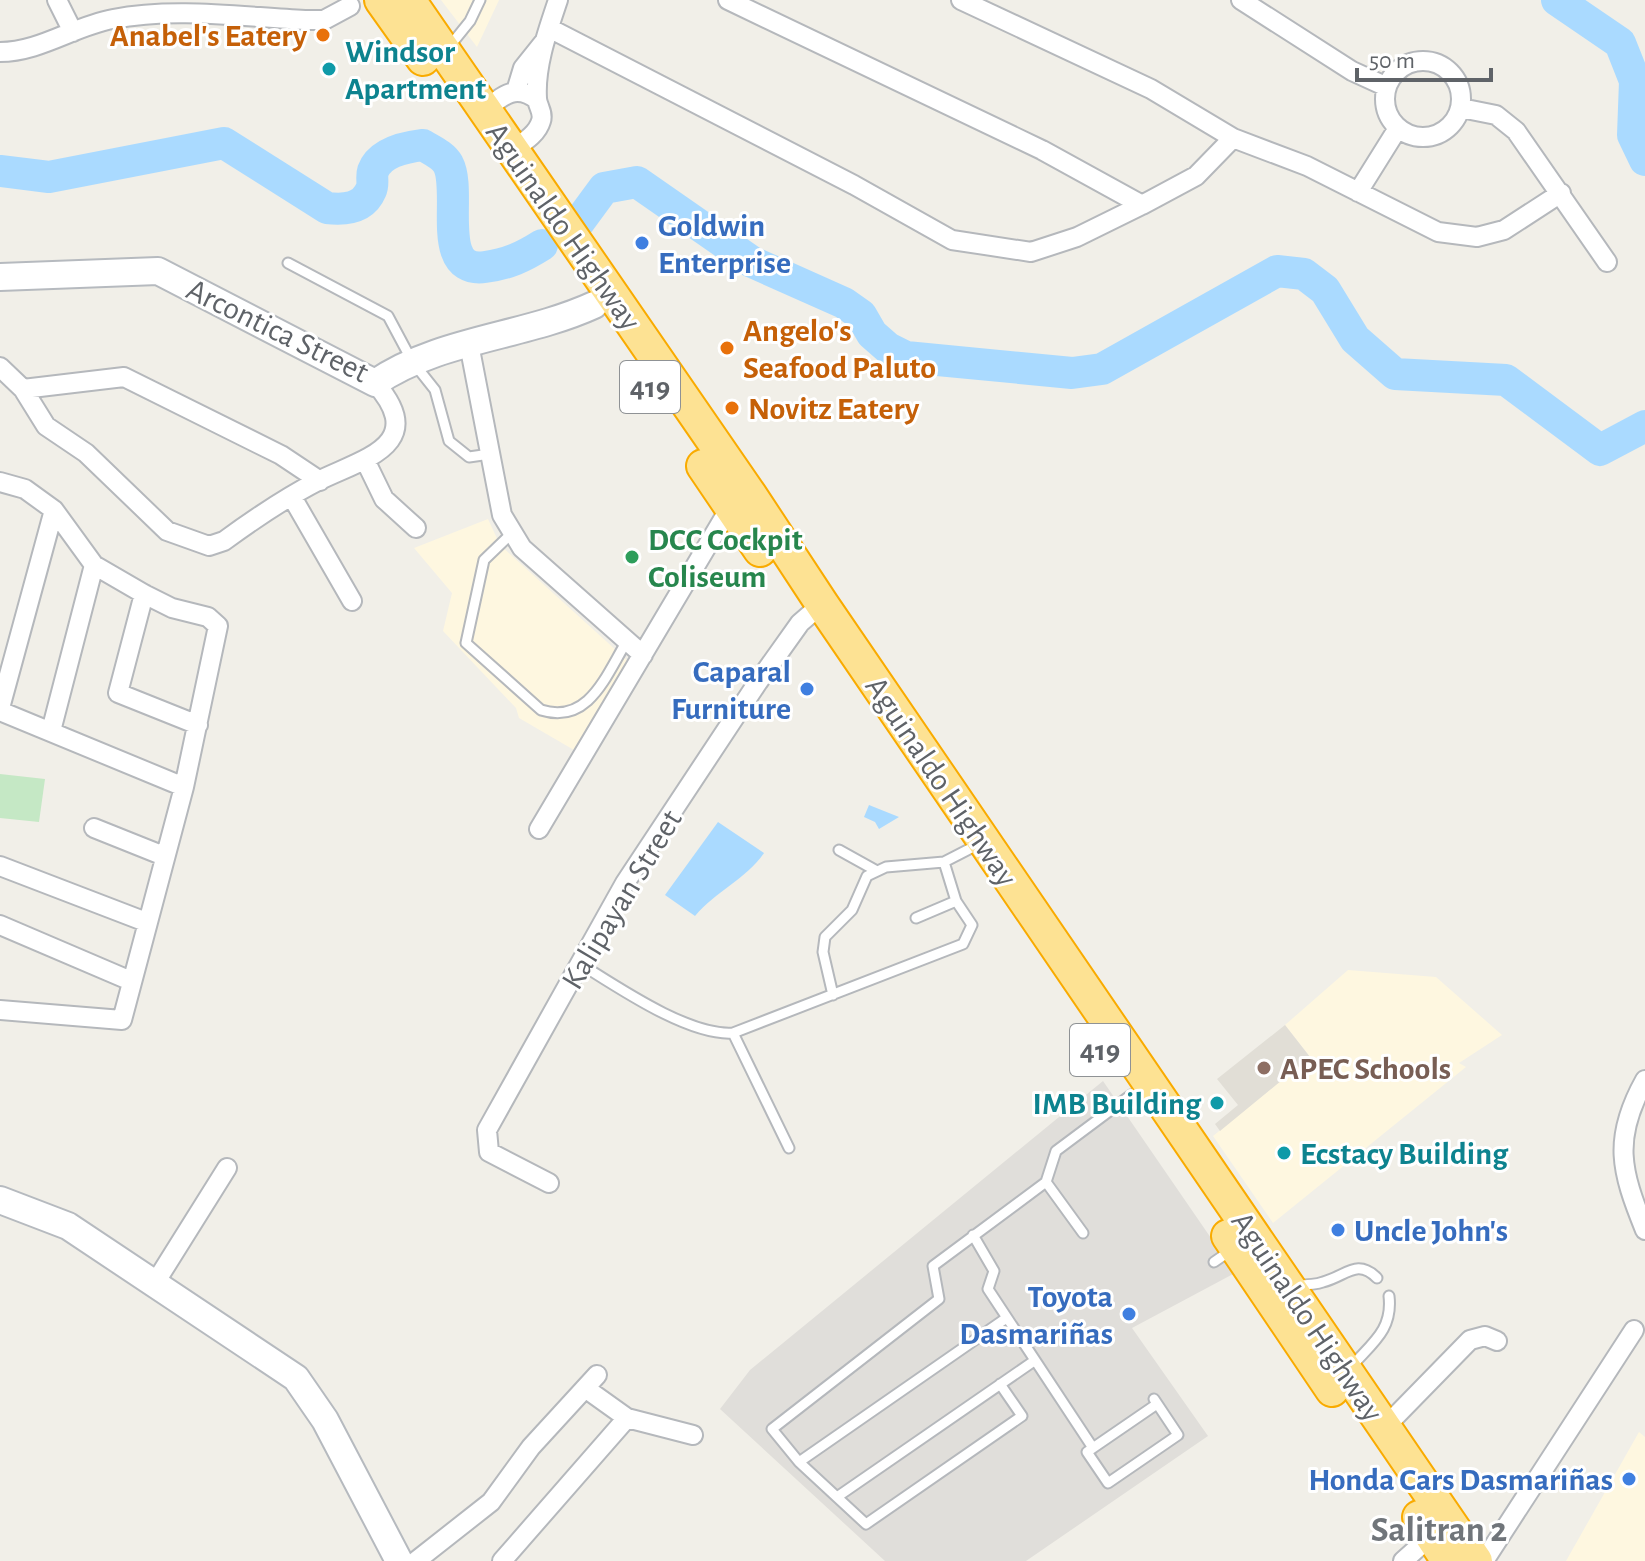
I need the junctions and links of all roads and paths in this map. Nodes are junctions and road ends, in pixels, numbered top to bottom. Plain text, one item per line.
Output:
1 (57, 0) edge
2 (381, 0) edge
3 (409, 0) edge
4 (480, 0) edge
5 (558, 0) edge
6 (728, 0) edge
7 (961, 0) edge
8 (1241, 0) edge
9 (350, 6) dead end
10 (193, 7) edge
11 (73, 32) junction
12 (547, 35) junction
13 (0, 52) edge
14 (435, 58) junction
15 (1387, 87) junction
16 (516, 91) junction
17 (537, 100) junction
18 (1461, 108) junction
19 (484, 111) junction
20 (1398, 128) junction
21 (1233, 138) junction
22 (511, 151) junction
23 (1358, 192) junction
24 (1561, 193) junction
25 (1142, 205) junction
26 (543, 214) junction
27 (576, 260) junction
28 (1607, 262) dead end
29 (288, 263) dead end
30 (0, 277) edge
31 (594, 305) junction
32 (469, 344) junction
33 (412, 361) junction
34 (0, 367) edge
35 (375, 383) junction
36 (23, 389) junction
37 (490, 454) junction
38 (366, 462) junction
39 (320, 481) junction
40 (0, 482) edge
41 (292, 497) junction
42 (742, 502) junction
43 (54, 510) junction
44 (416, 528) dead end
45 (511, 534) junction
46 (94, 565) junction
47 (144, 594) junction
48 (352, 601) dead end
49 (814, 611) junction
50 (627, 641) junction
51 (643, 655) junction
52 (0, 709) edge
53 (198, 725) junction
54 (51, 731) junction
55 (184, 787) junction
56 (94, 828) dead end
57 (539, 829) dead end
58 (839, 850) dead end
59 (964, 852) junction
60 (164, 856) junction
61 (0, 866) edge
62 (875, 870) junction
63 (956, 901) junction
64 (916, 918) dead end
65 (146, 922) junction
66 (0, 925) edge
67 (582, 965) junction
68 (131, 981) junction
69 (833, 995) junction
70 (0, 1010) edge
71 (733, 1033) junction
72 (1645, 1080) edge
73 (1131, 1095) junction
74 (789, 1148) dead end
75 (227, 1168) dead end
76 (1046, 1182) junction
77 (549, 1183) dead end
78 (0, 1200) edge
79 (1645, 1230) edge
80 (1083, 1233) dead end
81 (973, 1235) junction
82 (1234, 1248) junction
83 (1377, 1278) dead end
84 (155, 1283) junction
85 (1275, 1287) junction
86 (1389, 1296) dead end
87 (1005, 1319) junction
88 (1634, 1330) dead end
89 (1497, 1341) dead end
90 (1034, 1361) junction
91 (1346, 1373) junction
92 (1000, 1384) junction
93 (627, 1418) junction
94 (1384, 1428) junction
95 (693, 1435) dead end
96 (1093, 1448) junction
97 (799, 1462) junction
98 (837, 1497) junction
99 (1440, 1548) edge
100 (399, 1561) edge
101 (416, 1561) edge
102 (502, 1561) edge
103 (1403, 1561) edge
104 (1476, 1561) edge
105 (1484, 1561) edge

1 - 11 street
2 - 14 highway, Aguinaldo Highway / 419
3 - 14 highway, Aguinaldo Highway / 419
4 - 14 lane
5 - 12 street
6 - 25 street
7 - 21 street
8 - 15 street
9 - 10 street
10 - 11 street
11 - 13 street
12 - 16 street
12 - 17 street
12 - 25 street
14 - 19 highway, Aguinaldo Highway / 419
14 - 26 highway, Aguinaldo Highway / 419
15 - 18 street
15 - 20 street
16 - 17 street
16 - 19 street
17 - 22 street
18 - 20 street
18 - 24 street
19 - 22 highway, Aguinaldo Highway / 419
20 - 23 street
21 - 23 street
21 - 25 street
22 - 26 highway, Aguinaldo Highway / 419
23 - 24 street
24 - 28 street
26 - 27 highway, Aguinaldo Highway / 419
27 - 31 highway, Aguinaldo Highway / 419
27 - 42 highway, Aguinaldo Highway / 419
29 - 33 lane
30 - 35 street, Arcontica Street
31 - 32 street, Arcontica Street
31 - 42 highway, Aguinaldo Highway / 419
32 - 33 street, Arcontica Street
32 - 37 street
33 - 35 street, Arcontica Street
33 - 37 lane
34 - 36 street
35 - 38 street
36 - 39 street
36 - 41 street
37 - 45 street
38 - 39 street
38 - 44 street
39 - 41 street
40 - 43 street
41 - 48 street
42 - 49 highway, Aguinaldo Highway / 419
42 - 51 street
43 - 46 street
43 - 52 street
45 - 50 street
45 - 50 lane
46 - 47 street
46 - 54 street
47 - 53 street
47 - 53 street
49 - 59 highway, Aguinaldo Highway / 419
49 - 67 street, Kalipayan Street
50 - 51 street
51 - 57 street
52 - 54 street
53 - 55 street
54 - 55 street
55 - 60 street
56 - 60 street
58 - 62 lane
59 - 62 lane
59 - 63 lane
59 - 73 highway, Aguinaldo Highway / 419
59 - 82 highway, Aguinaldo Highway / 419
60 - 65 street
61 - 65 street
62 - 69 lane
63 - 64 lane
63 - 69 lane
65 - 68 street
66 - 68 street
67 - 71 lane
67 - 77 street, Kalipayan Street
68 - 70 street
69 - 71 lane
71 - 74 lane
72 - 79 street
73 - 76 lane
73 - 82 highway, Aguinaldo Highway / 419
75 - 84 street
76 - 80 lane
76 - 81 lane
78 - 84 street
81 - 87 lane
81 - 97 lane
82 - 85 highway, Aguinaldo Highway / 419
83 - 85 lane
84 - 100 street
85 - 91 highway, Aguinaldo Highway / 419
85 - 99 highway, Aguinaldo Highway / 419
86 - 91 lane
87 - 90 lane
87 - 97 lane
88 - 105 street
89 - 94 street
90 - 92 lane
90 - 96 lane
91 - 94 highway, Aguinaldo Highway / 419
92 - 98 lane
92 - 98 lane
93 - 95 street
93 - 101 street
93 - 102 street
94 - 104 highway, Aguinaldo Highway / 419
96 - 96 lane
97 - 98 lane
99 - 103 street

